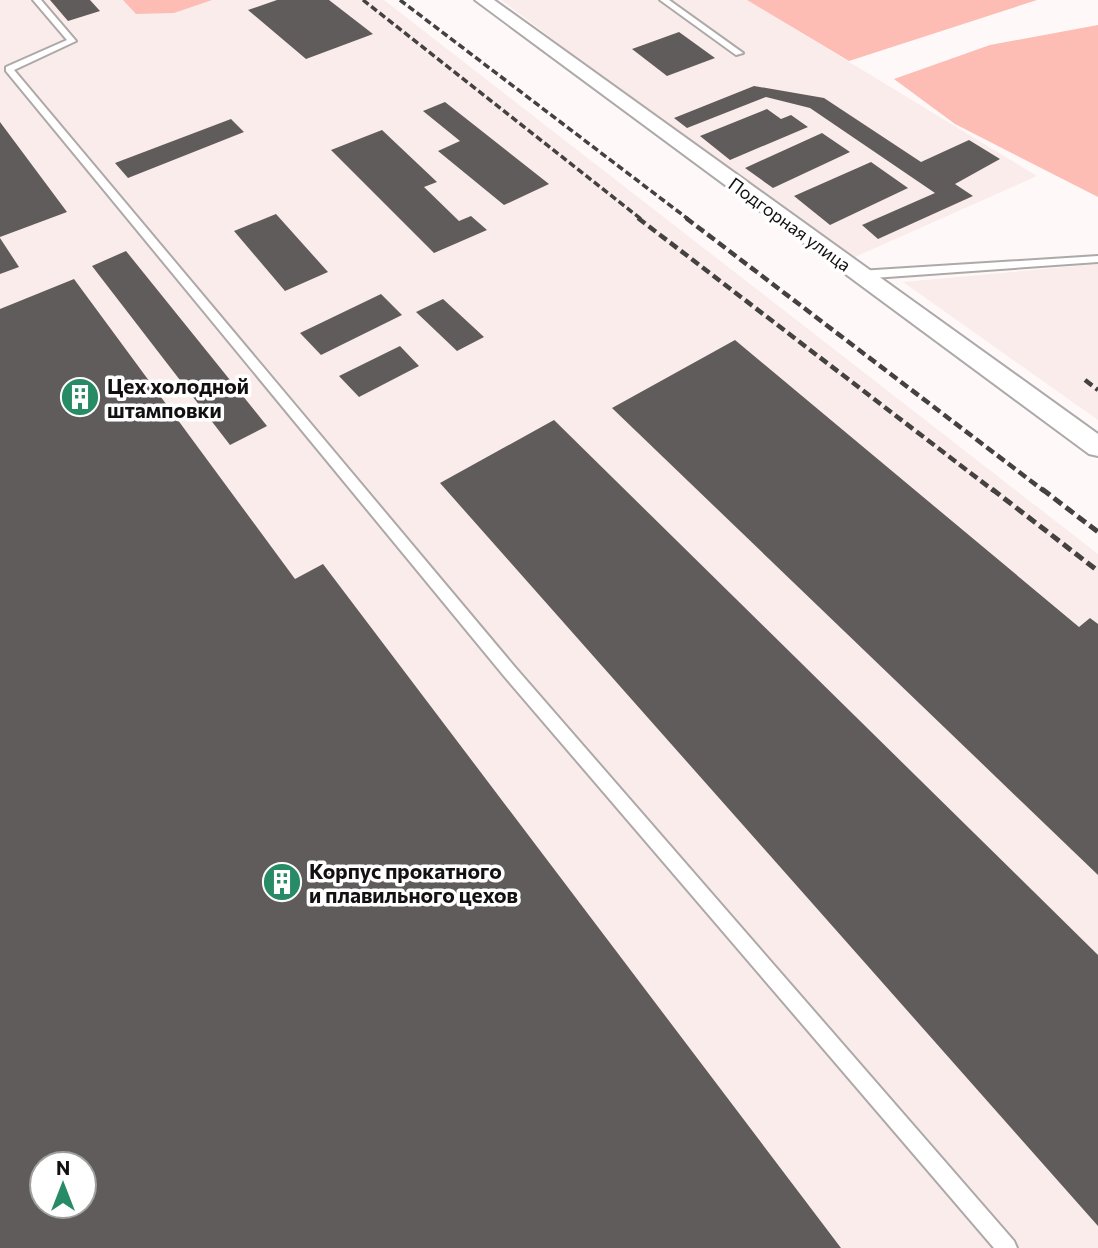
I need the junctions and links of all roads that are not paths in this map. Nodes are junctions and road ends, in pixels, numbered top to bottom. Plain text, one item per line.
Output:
1 (37, 0) edge
2 (484, 0) edge
3 (664, 0) edge
4 (739, 53) dead end
5 (1098, 258) edge
6 (859, 275) junction
7 (1098, 447) edge
8 (1007, 1248) edge

1 - 8 lane
2 - 6 street, Подгорная улица
3 - 4 lane
5 - 6 lane
6 - 7 street, Подгорная улица

